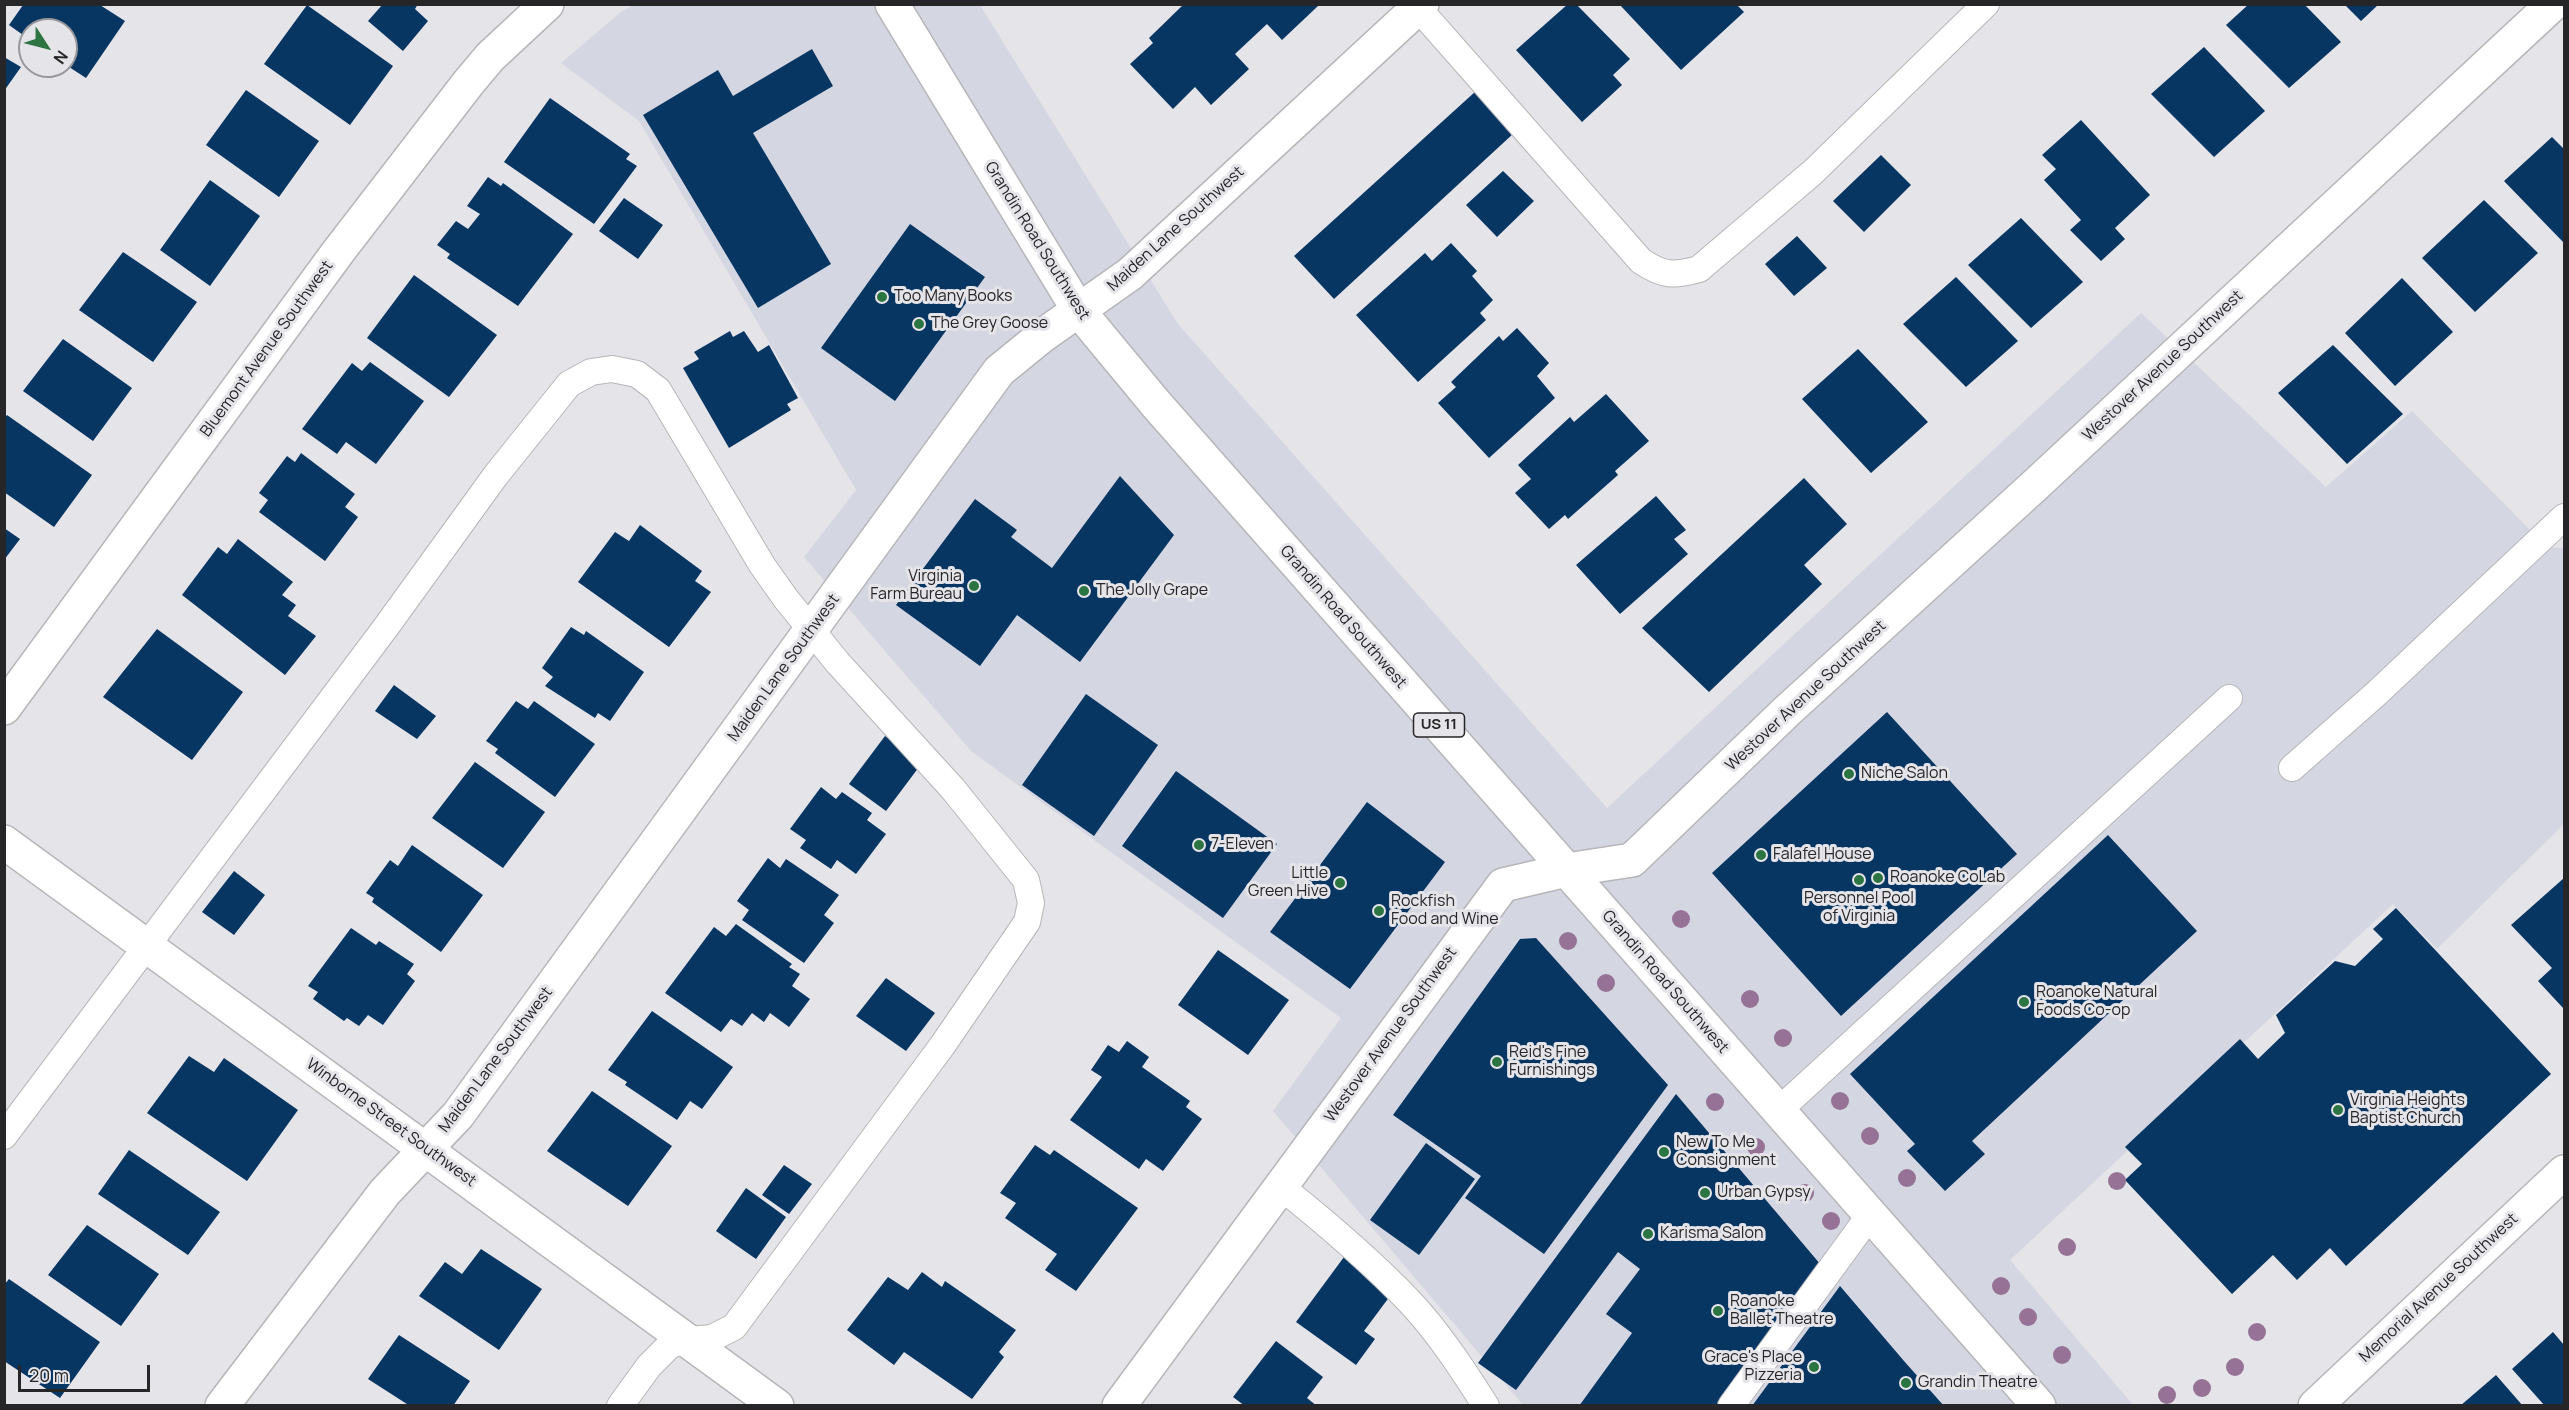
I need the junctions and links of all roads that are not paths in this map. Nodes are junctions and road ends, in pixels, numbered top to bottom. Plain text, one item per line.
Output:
1 (546, 4) edge
2 (892, 4) edge
3 (1986, 4) edge
4 (2553, 4) edge
5 (1420, 6) edge
6 (1079, 311) junction
7 (2565, 517) edge
8 (811, 631) junction
9 (2229, 698) dead end
10 (4, 708) edge
11 (2292, 768) dead end
12 (4, 842) edge
13 (1567, 870) junction
14 (146, 946) junction
15 (1778, 1111) junction
16 (4, 1136) edge
17 (426, 1148) junction
18 (2565, 1172) edge
19 (1280, 1186) junction
20 (1870, 1215) junction
21 (688, 1340) junction
22 (2332, 1399) edge
23 (222, 1406) edge
24 (620, 1406) edge
25 (777, 1406) edge
26 (1119, 1406) edge
27 (1486, 1406) edge
28 (1731, 1406) edge
29 (2039, 1406) edge

1 - 10 street, Bluemont Avenue Southwest
2 - 6 street, Grandin Road Southwest / US 11
3 - 5 lane
4 - 13 street, Westover Avenue Southwest
5 - 6 street, Maiden Lane Southwest
6 - 8 street, Maiden Lane Southwest
6 - 13 street, Grandin Road Southwest / US 11
7 - 11 lane
8 - 14 lane
8 - 17 street, Maiden Lane Southwest
8 - 21 lane
9 - 15 lane
12 - 14 street, Winborne Street Southwest
13 - 15 street, Grandin Road Southwest / US 11
13 - 19 street, Westover Avenue Southwest
14 - 16 lane
14 - 17 street, Winborne Street Southwest
15 - 20 street, Grandin Road Southwest / US 11
17 - 21 street, Winborne Street Southwest
17 - 23 street, Maiden Lane Southwest
18 - 22 street, Memorial Avenue Southwest
19 - 26 street, Westover Avenue Southwest
19 - 27 lane
20 - 28 lane
20 - 29 street, Grandin Road Southwest / US 11
21 - 24 lane
21 - 25 street, Winborne Street Southwest

